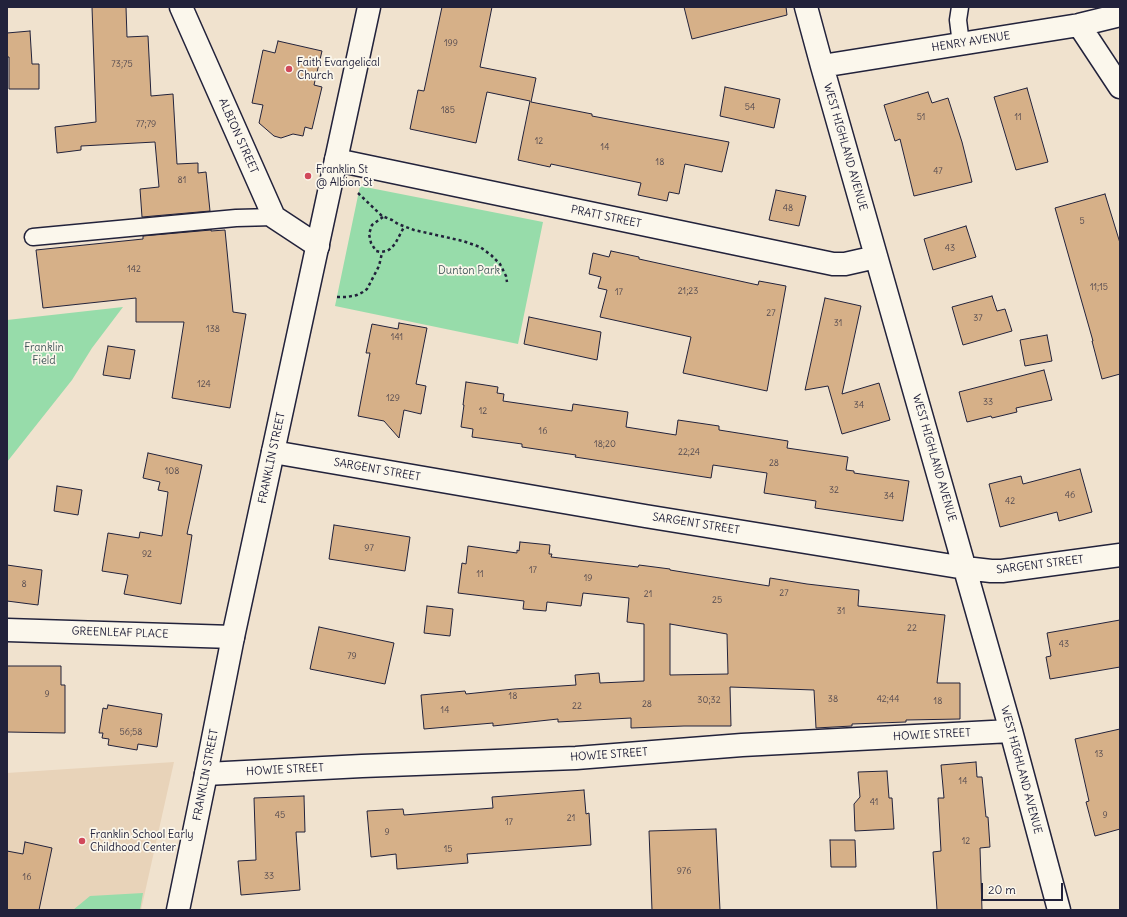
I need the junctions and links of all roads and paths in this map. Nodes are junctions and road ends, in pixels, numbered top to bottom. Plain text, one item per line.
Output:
1 (180, 7) edge
2 (369, 7) edge
3 (806, 7) edge
4 (960, 7) edge
5 (1120, 15) edge
6 (1079, 25) junction
7 (961, 44) junction
8 (822, 66) junction
9 (1120, 87) edge
10 (336, 160) junction
11 (358, 194) dead end
12 (274, 217) junction
13 (383, 217) junction
14 (404, 227) junction
15 (33, 238) dead end
16 (318, 246) junction
17 (382, 253) junction
18 (876, 257) junction
19 (507, 282) dead end
20 (337, 297) dead end
21 (273, 452) junction
22 (1120, 555) edge
23 (965, 568) junction
24 (7, 630) edge
25 (233, 637) junction
26 (1011, 731) junction
27 (206, 774) junction
28 (178, 910) edge
29 (1059, 910) edge

1 - 12 street, ALBION STREET
2 - 10 street, FRANKLIN STREET
3 - 8 street, WEST HIGHLAND AVENUE
4 - 7 lane
5 - 6 street, HENRY AVENUE
6 - 7 street, HENRY AVENUE
6 - 9 street
7 - 8 street, HENRY AVENUE
8 - 18 street, WEST HIGHLAND AVENUE
10 - 16 street, FRANKLIN STREET
10 - 18 street, PRATT STREET
11 - 13 path
12 - 15 lane
12 - 16 street
13 - 14 path
13 - 17 path
14 - 17 path
14 - 19 path
16 - 21 street, FRANKLIN STREET
17 - 20 path
18 - 23 street, WEST HIGHLAND AVENUE
21 - 23 street, SARGENT STREET
21 - 25 street, FRANKLIN STREET
22 - 23 street, SARGENT STREET
23 - 26 street, WEST HIGHLAND AVENUE
24 - 25 street, GREENLEAF PLACE
25 - 27 street, FRANKLIN STREET
26 - 27 street, HOWIE STREET
26 - 29 street, WEST HIGHLAND AVENUE
27 - 28 street, FRANKLIN STREET

